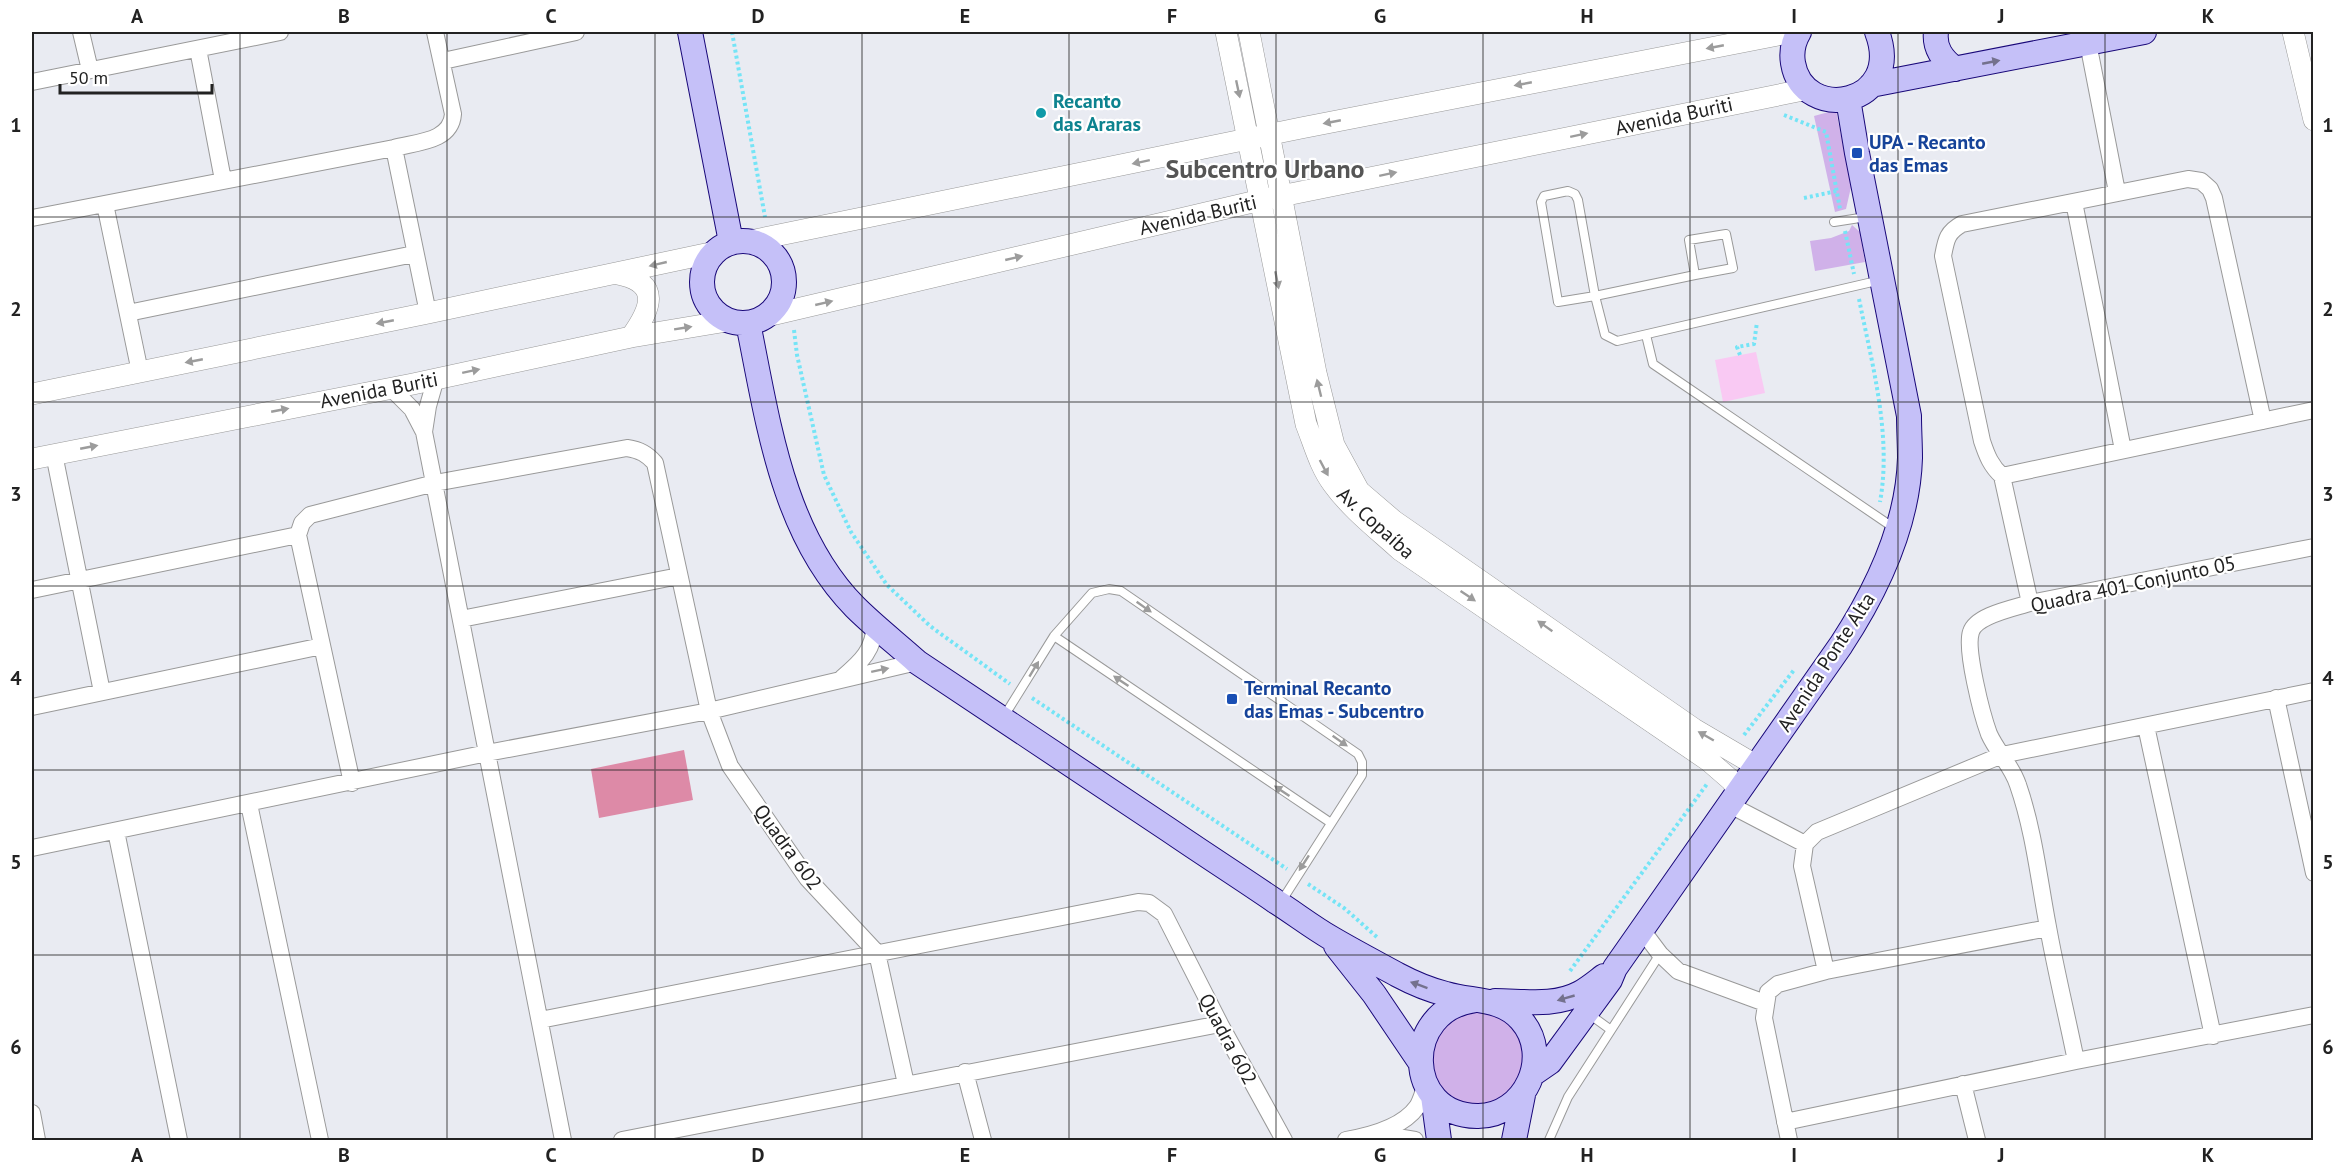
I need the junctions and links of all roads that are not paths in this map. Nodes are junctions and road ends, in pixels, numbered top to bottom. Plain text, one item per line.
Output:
1 (81, 32) edge
2 (280, 32) edge
3 (435, 32) edge
4 (576, 32) edge
5 (690, 32) edge
6 (1226, 32) edge
7 (1249, 32) edge
8 (1793, 32) edge
9 (1799, 32) edge
10 (1877, 32) edge
11 (1936, 32) edge
12 (2144, 32) edge
13 (2293, 32) edge
14 (2088, 43) junction
15 (198, 49) junction
16 (443, 60) junction
17 (1955, 69) junction
18 (90, 70) junction
19 (32, 82) edge
20 (1871, 85) junction
21 (1808, 88) junction
22 (1848, 99) junction
23 (2313, 120) edge
24 (1269, 135) junction
25 (1248, 139) junction
26 (394, 148) junction
27 (223, 180) junction
28 (2117, 192) junction
29 (1271, 198) junction
30 (2074, 202) junction
31 (105, 204) junction
32 (1869, 216) junction
33 (32, 218) edge
34 (1839, 222) road end
35 (742, 243) junction
36 (414, 254) junction
37 (618, 274) junction
38 (1695, 275) junction
39 (1882, 280) junction
40 (1595, 296) junction
41 (128, 313) junction
42 (428, 313) junction
43 (747, 320) junction
44 (1646, 335) junction
45 (631, 337) junction
46 (140, 372) junction
47 (436, 378) junction
48 (391, 388) junction
49 (32, 394) edge
50 (2313, 410) edge
51 (2263, 421) junction
52 (424, 432) junction
53 (2123, 450) junction
54 (54, 454) junction
55 (32, 459) edge
56 (2002, 476) junction
57 (435, 483) junction
58 (1897, 530) junction
59 (298, 535) junction
60 (2313, 547) edge
61 (679, 576) junction
62 (79, 581) junction
63 (32, 591) edge
64 (2030, 603) junction
65 (461, 620) junction
66 (875, 623) junction
67 (1054, 636) junction
68 (322, 646) junction
69 (917, 662) junction
70 (842, 678) junction
71 (2313, 691) edge
72 (102, 692) junction
73 (2276, 698) junction
74 (32, 707) edge
75 (709, 711) junction
76 (1002, 718) junction
77 (2146, 726) junction
78 (487, 753) junction
79 (2002, 755) junction
80 (1757, 766) junction
81 (352, 783) junction
82 (1734, 799) junction
83 (249, 804) junction
84 (1331, 824) junction
85 (116, 831) junction
86 (1805, 844) junction
87 (32, 848) edge
88 (2313, 873) edge
89 (1280, 904) junction
90 (2048, 927) junction
91 (1642, 930) junction
92 (1329, 937) junction
93 (876, 953) junction
94 (1660, 954) junction
95 (1616, 968) junction
96 (1826, 971) junction
97 (1482, 1000) junction
98 (1765, 1003) junction
99 (1586, 1012) junction
100 (2313, 1015) edge
101 (540, 1020) junction
102 (1220, 1024) junction
103 (1611, 1030) junction
104 (2213, 1035) junction
105 (2076, 1061) junction
106 (1420, 1062) junction
107 (965, 1072) junction
108 (1534, 1073) junction
109 (906, 1084) junction
110 (1963, 1084) junction
111 (1430, 1090) junction
112 (1523, 1095) junction
113 (32, 1119) edge
114 (1785, 1122) junction
115 (656, 1137) edge
116 (37, 1140) edge
117 (178, 1140) edge
118 (320, 1140) edge
119 (563, 1140) edge
120 (621, 1140) edge
121 (982, 1140) edge
122 (1284, 1140) edge
123 (1350, 1140) edge
124 (1415, 1140) edge
125 (1439, 1140) edge
126 (1514, 1140) edge
127 (1549, 1140) edge
128 (1789, 1140) edge
129 (1977, 1140) edge

1 - 18 street
2 - 15 street
3 - 16 street
4 - 16 street
5 - 35 main road
6 -> 25 street, Av. Copaíba
7 - 24 street, Av. Copaíba
8 -> 24 street
9 - 21 main road
10 - 20 main road
11 - 17 main road
12 - 14 main road
13 - 23 street
17 -> 14 main road
14 - 28 street
15 - 18 street
15 - 27 street
16 - 26 street
17 - 20 main road
18 - 19 street
20 - 22 main road
21 - 22 main road
29 -> 21 street, Avenida Buriti
22 - 32 main road, Avenida Ponte Alta
24 - 25 street
24 - 29 street, Av. Copaíba
25 - 29 street, Av. Copaíba
25 -> 35 street
26 - 27 street
26 - 36 street
27 - 31 street
28 - 30 street
28 - 51 street
43 -> 29 street, Avenida Buriti
80 -> 29 street, Av. Copaíba
29 -> 82 street, Av. Copaíba
30 - 53 street
30 - 56 street
31 - 33 street
31 - 41 street
32 - 34 lane
32 - 39 main road, Avenida Ponte Alta
35 -> 37 street
35 - 43 main road
35 - 43 main road
36 - 41 street
36 - 42 street
37 - 42 street
37 - 45 street
38 - 38 lane
38 - 40 lane
39 - 44 lane
39 - 58 main road, Avenida Ponte Alta
40 - 40 lane
40 - 44 lane
41 - 46 street
42 -> 46 street
45 -> 43 street, Avenida Buriti
43 - 66 main road
44 - 58 lane
47 -> 45 street, Avenida Buriti
46 - 49 street
47 - 48 street, Avenida Buriti
47 - 52 street
48 - 52 street
54 -> 48 street, Avenida Buriti
50 - 51 street
51 - 53 street
52 - 57 street
53 - 56 street
54 - 55 street, Avenida Buriti
54 - 62 street
56 - 64 street
57 - 59 street, Quadra 602
57 - 61 street, Quadra 602
57 - 65 street
58 - 80 main road, Avenida Ponte Alta
59 - 62 street
59 - 68 street
60 - 64 street, Quadra 401 Conjunto 05
61 - 65 street
61 - 75 street, Quadra 602
62 - 63 street
62 - 72 street
64 - 79 street, Quadra 401 Conjunto 05
65 - 78 street
66 - 69 main road
66 - 70 street
76 -> 67 lane
84 -> 67 lane
67 -> 84 lane
68 - 72 street
68 - 81 street
70 -> 69 street
69 - 76 main road
70 - 75 street
71 - 73 street
72 - 74 street
73 - 77 street
73 - 88 street
75 - 78 street
75 - 93 street, Quadra 602
76 - 89 main road
77 - 79 street
77 - 104 street
78 - 81 street
78 - 101 street
79 - 86 street
79 - 90 street
80 - 82 main road, Avenida Ponte Alta
81 - 83 street
82 - 86 street
82 - 91 main road, Avenida Ponte Alta
83 - 85 street
83 - 118 street
84 -> 89 lane
85 - 87 street
85 - 117 street
86 - 96 street
89 - 92 main road
90 - 96 street
90 - 105 street
91 - 94 street
91 - 95 main road, Avenida Ponte Alta
97 -> 92 main road
92 - 106 main road
93 - 101 street
93 - 102 street, Quadra 602
93 - 109 street
94 - 98 street
94 - 103 lane
95 -> 97 main road, Avenida Ponte Alta
95 - 99 main road, Avenida Ponte Alta
96 - 98 street
97 - 106 main road
97 - 108 main road
98 - 114 street
99 - 103 lane
99 - 108 main road, Avenida Ponte Alta
100 - 104 street
101 - 119 street
102 - 107 street
102 - 122 street, Quadra 602
103 - 127 lane
104 - 105 street
105 - 110 street
106 - 111 main road
107 - 109 street
107 - 121 street
108 - 112 main road
109 - 115 street
110 - 114 street
110 - 129 street
111 - 112 main road
111 - 123 street
111 - 125 main road
112 - 126 main road
113 - 116 street
114 - 128 street
115 - 120 street
123 - 124 street

